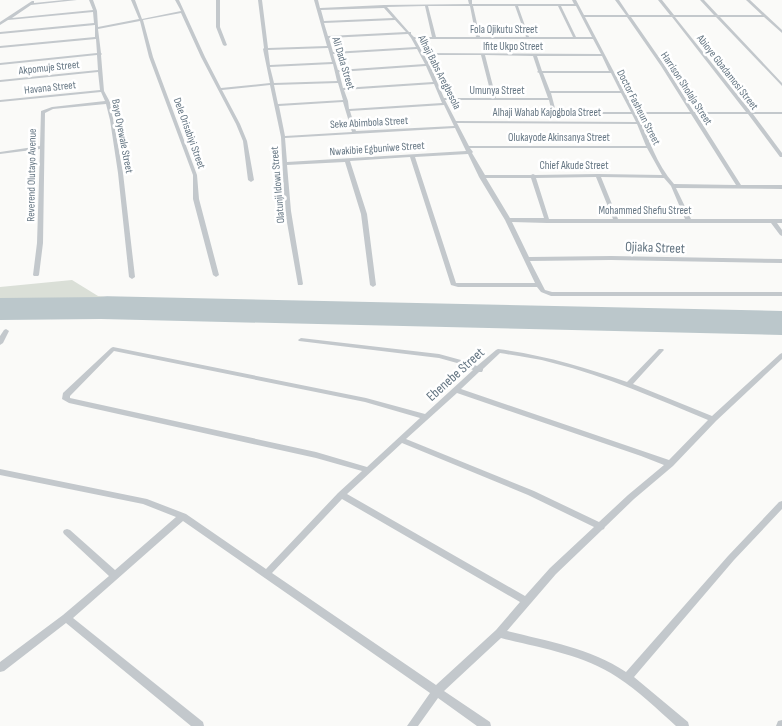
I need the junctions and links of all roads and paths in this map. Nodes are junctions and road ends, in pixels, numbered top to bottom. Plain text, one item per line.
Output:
1 (35, 0) edge
2 (75, 0) edge
3 (92, 0) edge
4 (133, 0) edge
5 (177, 0) edge
6 (218, 0) edge
7 (260, 0) edge
8 (316, 0) edge
9 (470, 0) edge
10 (574, 0) edge
11 (617, 0) edge
12 (660, 0) edge
13 (702, 0) edge
14 (748, 0) edge
15 (31, 4) junction
16 (426, 5) junction
17 (472, 5) junction
18 (516, 5) junction
19 (559, 5) junction
20 (577, 5) junction
21 (384, 6) junction
22 (319, 9) junction
23 (95, 11) junction
24 (183, 12) junction
25 (582, 16) junction
26 (629, 16) junction
27 (673, 16) junction
28 (717, 16) junction
29 (765, 16) junction
30 (7, 19) junction
31 (141, 19) junction
32 (396, 19) junction
33 (322, 22) junction
34 (0, 24) edge
35 (96, 26) junction
36 (782, 32) edge
37 (0, 33) edge
38 (410, 33) junction
39 (327, 37) junction
40 (97, 38) junction
41 (413, 38) junction
42 (434, 38) junction
43 (478, 38) junction
44 (528, 38) junction
45 (575, 38) junction
46 (595, 38) junction
47 (225, 44) dead end
48 (0, 47) edge
49 (330, 47) junction
50 (418, 48) junction
51 (265, 49) junction
52 (100, 54) junction
53 (332, 54) junction
54 (422, 54) junction
55 (483, 54) junction
56 (534, 54) junction
57 (603, 55) junction
58 (335, 63) junction
59 (0, 64) edge
60 (428, 65) junction
61 (268, 66) junction
62 (338, 70) junction
63 (100, 71) junction
64 (540, 72) junction
65 (612, 72) junction
66 (0, 81) edge
67 (340, 82) junction
68 (436, 83) junction
69 (272, 84) junction
70 (782, 85) edge
71 (221, 89) junction
72 (343, 89) junction
73 (102, 91) junction
74 (548, 92) junction
75 (622, 92) junction
76 (443, 99) junction
77 (494, 99) junction
78 (551, 99) junction
79 (0, 101) edge
80 (346, 101) junction
81 (108, 102) junction
82 (445, 104) junction
83 (277, 105) junction
84 (348, 110) junction
85 (632, 112) junction
86 (554, 113) junction
87 (692, 113) junction
88 (748, 113) junction
89 (782, 113) edge
90 (557, 122) junction
91 (639, 123) junction
92 (456, 124) junction
93 (354, 132) junction
94 (283, 137) junction
95 (42, 147) junction
96 (649, 148) junction
97 (470, 150) junction
98 (0, 153) edge
99 (412, 156) junction
100 (782, 156) edge
101 (347, 161) junction
102 (284, 164) junction
103 (533, 175) junction
104 (598, 175) junction
105 (482, 177) junction
106 (666, 177) junction
107 (251, 180) dead end
108 (673, 186) junction
109 (739, 186) junction
110 (782, 187) edge
111 (508, 220) junction
112 (547, 220) junction
113 (616, 220) junction
114 (774, 220) junction
115 (689, 221) junction
116 (782, 221) edge
117 (782, 234) edge
118 (527, 259) junction
119 (782, 260) edge
120 (36, 275) dead end
121 (216, 275) dead end
122 (132, 277) dead end
123 (300, 284) dead end
124 (540, 285) junction
125 (373, 286) dead end
126 (782, 294) edge
127 (6, 331) dead end
128 (301, 340) dead end
129 (0, 342) edge
130 (661, 350) dead end
131 (782, 355) edge
132 (480, 370) junction
133 (628, 386) junction
134 (458, 390) junction
135 (426, 417) junction
136 (713, 419) junction
137 (401, 440) junction
138 (670, 464) junction
139 (368, 470) junction
140 (0, 472) edge
141 (341, 495) junction
142 (782, 504) edge
143 (183, 516) junction
144 (601, 526) junction
145 (67, 532) dead end
146 (267, 573) junction
147 (115, 576) junction
148 (528, 602) junction
149 (66, 618) junction
150 (499, 634) junction
151 (0, 668) edge
152 (627, 678) junction
153 (436, 692) junction
154 (199, 726) edge
155 (412, 726) edge
156 (486, 726) edge
157 (684, 726) edge

1 - 15 street
2 - 15 street
3 - 23 street, Bayo Oyewale Street
4 - 31 street, Dele Orisabiyi Street
5 - 24 street
6 - 47 street
7 - 51 street, Olatunji Idowu Street
8 - 22 street, Ali Dada Street
9 - 17 street
10 - 20 street, Doctor Fasheun Street
11 - 26 street, Harrison Sholaja Street
12 - 27 street, Abioye Gbadamosi Street
13 - 28 street
14 - 29 street
15 - 30 street
16 - 17 street
16 - 21 street
16 - 42 street
17 - 18 street
17 - 43 street
18 - 19 street
18 - 44 street
19 - 20 street
19 - 45 street
20 - 25 street, Doctor Fasheun Street
21 - 22 street
21 - 32 street, Alhaji Babs Aregbesola
22 - 33 street, Ali Dada Street
23 - 30 street
23 - 35 street, Bayo Oyewale Street
24 - 31 street
24 - 71 street
25 - 26 street
25 - 46 street, Doctor Fasheun Street
26 - 27 street
26 - 87 street, Harrison Sholaja Street
27 - 28 street
27 - 88 street, Abioye Gbadamosi Street
28 - 29 street
28 - 70 street
29 - 36 street
30 - 34 street
31 - 35 street
31 - 121 street, Dele Orisabiyi Street
32 - 33 street
32 - 38 street, Alhaji Babs Aregbesola
33 - 39 street, Ali Dada Street
35 - 37 street
35 - 40 street, Bayo Oyewale Street
38 - 39 street
38 - 41 street, Alhaji Babs Aregbesola
39 - 49 street, Ali Dada Street
40 - 48 street
40 - 52 street, Bayo Oyewale Street
41 - 42 street, Fola Ojikutu Street
41 - 50 street, Alhaji Babs Aregbesola
42 - 43 street, Fola Ojikutu Street
43 - 44 street, Fola Ojikutu Street
44 - 45 street, Fola Ojikutu Street
45 - 46 street, Fola Ojikutu Street
46 - 57 street, Doctor Fasheun Street
49 - 51 street
49 - 53 street, Ali Dada Street
50 - 53 street
50 - 54 street, Alhaji Babs Aregbesola
51 - 61 street, Olatunji Idowu Street
52 - 59 street
52 - 63 street, Bayo Oyewale Street
53 - 58 street, Ali Dada Street
54 - 55 street, Ifite Ukpo Street
54 - 60 street, Alhaji Babs Aregbesola
55 - 56 street, Ifite Ukpo Street
55 - 77 street
56 - 57 street, Ifite Ukpo Street
56 - 64 street
57 - 65 street, Doctor Fasheun Street
58 - 61 street
58 - 62 street, Ali Dada Street
60 - 62 street
60 - 68 street, Alhaji Babs Aregbesola
61 - 69 street, Olatunji Idowu Street
62 - 67 street, Ali Dada Street
63 - 66 street, Akpomuje Street
63 - 73 street, Bayo Oyewale Street
64 - 65 street
64 - 74 street
65 - 75 street, Doctor Fasheun Street
67 - 69 street
67 - 72 street, Ali Dada Street
68 - 72 street
68 - 76 street, Alhaji Babs Aregbesola
69 - 71 street
69 - 83 street, Olatunji Idowu Street
71 - 107 street
72 - 80 street, Ali Dada Street
73 - 79 street, Havana Street
73 - 81 street, Bayo Oyewale Street
74 - 75 street
74 - 78 street
75 - 85 street, Doctor Fasheun Street
76 - 77 street, Umunya Street
76 - 82 street, Alhaji Babs Aregbesola
77 - 78 street, Umunya Street
78 - 86 street
80 - 83 street
80 - 84 street, Ali Dada Street
81 - 95 street, Reverend Olutayo Avenue
81 - 122 street, Bayo Oyewale Street
82 - 84 street
82 - 92 street, Alhaji Babs Aregbesola
83 - 94 street, Olatunji Idowu Street
84 - 93 street, Ali Dada Street
85 - 86 street
85 - 87 street
85 - 91 street, Doctor Fasheun Street
86 - 90 street
87 - 88 street
87 - 109 street, Harrison Sholaja Street
88 - 89 street
88 - 100 street, Abioye Gbadamosi Street
90 - 91 street, Alhaji Wahab Kajogbola Street
90 - 92 street, Alhaji Wahab Kajogbola Street
91 - 96 street, Doctor Fasheun Street
92 - 93 street, Seke Abimbola Street
92 - 97 street, Alhaji Babs Aregbesola
93 - 94 street, Seke Abimbola Street
94 - 102 street, Olatunji Idowu Street
95 - 98 street
95 - 120 street, Reverend Olutayo Avenue
96 - 97 street, Olukayode Akinsanya Street
96 - 106 street, Doctor Fasheun Street
97 - 99 street, Nwakibie Egbuniwe Street
97 - 105 street, Alhaji Babs Aregbesola
99 - 101 street, Nwakibie Egbuniwe Street
99 - 124 street
101 - 102 street, Nwakibie Egbuniwe Street
101 - 125 street
102 - 123 street, Olatunji Idowu Street
103 - 104 street, Chief Akude Street
103 - 105 street, Chief Akude Street
103 - 112 street
104 - 106 street, Chief Akude Street
104 - 113 street
105 - 111 street, Alhaji Babs Aregbesola
106 - 108 street, Doctor Fasheun Street
108 - 109 street
108 - 115 street, Doctor Fasheun Street
109 - 110 street
111 - 112 street, Mohammed Shefiu Street
111 - 118 street, Alhaji Babs Aregbesola
112 - 113 street, Mohammed Shefiu Street
113 - 115 street, Mohammed Shefiu Street
114 - 115 street, Mohammed Shefiu Street
114 - 116 street, Mohammed Shefiu Street
114 - 117 street
118 - 119 street, Ojiaka Street
118 - 124 street, Alhaji Babs Aregbesola
124 - 126 street
127 - 129 street
128 - 132 street
130 - 133 street
131 - 136 street
132 - 133 street, Ebenebe Street
132 - 134 street, Ebenebe Street
133 - 136 street, Ebenebe Street
134 - 135 street, Ebenebe Street
134 - 138 street
135 - 137 street, Ebenebe Street
135 - 139 street
136 - 138 street
137 - 139 street, Ebenebe Street
137 - 144 street
138 - 144 street
139 - 141 street, Ebenebe Street
140 - 143 street
141 - 146 street, Ebenebe Street
141 - 148 street
142 - 152 street
143 - 146 street
143 - 147 street
144 - 148 street
145 - 147 street
146 - 153 street
147 - 149 street
148 - 150 street
149 - 151 street
149 - 154 street
150 - 152 street
150 - 153 street
152 - 157 street
153 - 155 street
153 - 156 street

